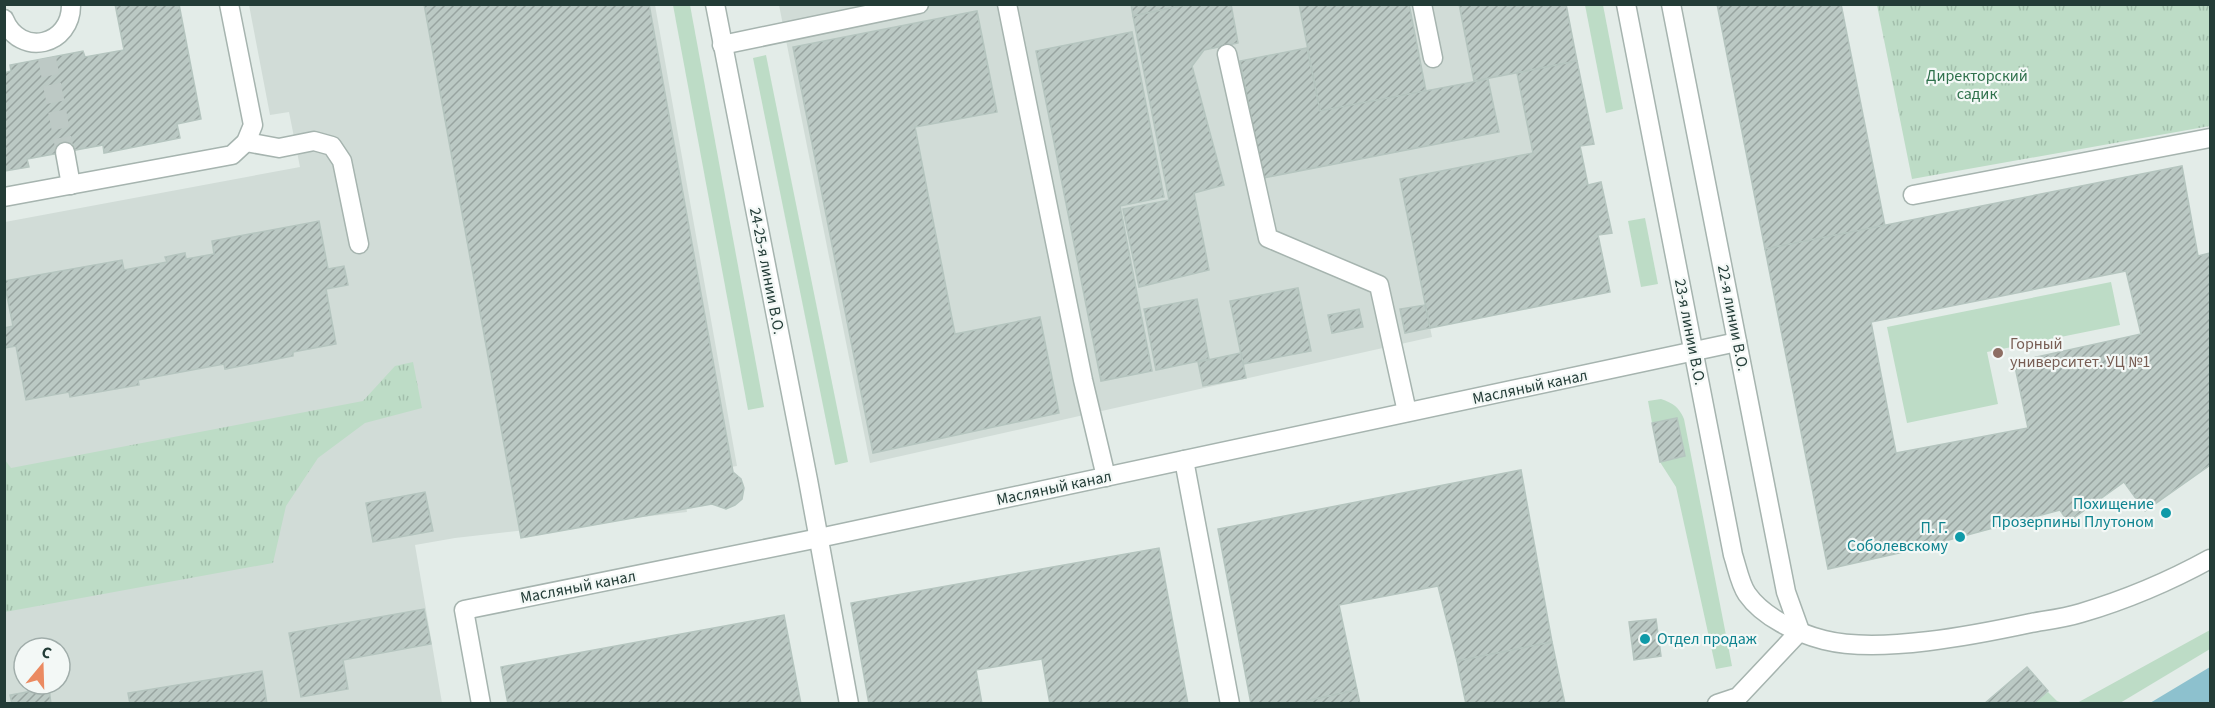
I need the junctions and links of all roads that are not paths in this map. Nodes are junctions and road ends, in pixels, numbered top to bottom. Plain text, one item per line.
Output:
1 (71, 4) edge
2 (229, 4) edge
3 (714, 4) edge
4 (919, 4) edge
5 (1007, 4) edge
6 (1422, 4) edge
7 (1626, 4) edge
8 (1671, 4) edge
9 (4, 19) edge
10 (722, 45) junction
11 (1227, 54) dead end
12 (1433, 58) dead end
13 (2211, 138) edge
14 (246, 142) junction
15 (65, 152) tunnel mouth
16 (71, 185) junction
17 (1913, 195) dead end
18 (4, 197) edge
19 (359, 244) dead end
20 (1737, 342) junction
21 (1694, 352) junction
22 (1407, 412) junction
23 (1184, 460) junction
24 (1106, 477) junction
25 (819, 538) junction
26 (2211, 559) edge
27 (1800, 631) junction
28 (481, 704) edge
29 (849, 704) edge
30 (1230, 704) edge
31 (1717, 704) edge

1 - 9 street
2 - 14 street
3 - 10 street, 24-25-я линии В.О.
4 - 10 street
5 - 24 street
6 - 12 street
7 - 21 street, 23-я линии В.О.
8 - 20 street, 22-я линии В.О.
10 - 25 street, 24-25-я линии В.О.
11 - 22 street
13 - 17 street
14 - 16 street
14 - 19 street
15 - 16 street
16 - 18 street
20 - 21 street, Масляный канал
20 - 27 street, 22-я линии В.О.
21 - 22 street, Масляный канал
21 - 27 street, 23-я линии В.О.
22 - 23 street, Масляный канал
23 - 24 street, Масляный канал
23 - 30 street
24 - 25 street, Масляный канал
25 - 28 street, Масляный канал
25 - 29 street, 24-25-я линии В.О.
26 - 27 street, 23-я линии В.О.
27 - 31 street

